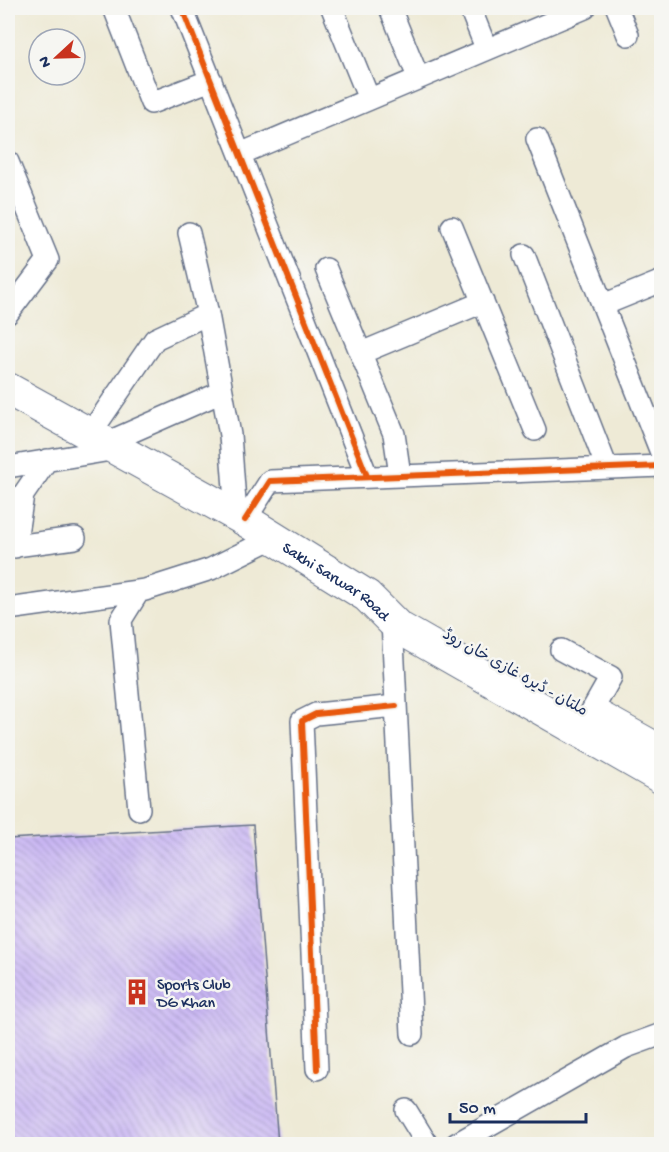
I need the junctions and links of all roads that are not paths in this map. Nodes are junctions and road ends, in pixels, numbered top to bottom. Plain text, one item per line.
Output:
1 (114, 8) edge
2 (182, 8) edge
3 (332, 8) edge
4 (390, 8) edge
5 (470, 8) edge
6 (585, 8) edge
7 (617, 8) edge
8 (628, 35) dead end
9 (486, 48) junction
10 (418, 77) junction
11 (211, 80) junction
12 (369, 99) junction
13 (537, 139) dead end
14 (240, 154) junction
15 (8, 162) edge
16 (452, 227) dead end
17 (189, 233) dead end
18 (524, 255) dead end
19 (326, 269) dead end
20 (662, 281) edge
21 (483, 302) junction
22 (603, 305) junction
23 (8, 313) edge
24 (208, 314) junction
25 (361, 353) junction
26 (8, 389) edge
27 (222, 392) junction
28 (535, 430) dead end
29 (104, 442) junction
30 (662, 455) edge
31 (47, 460) junction
32 (662, 466) edge
33 (8, 467) edge
34 (607, 468) junction
35 (400, 475) junction
36 (367, 476) junction
37 (240, 517) junction
38 (75, 538) dead end
39 (273, 538) junction
40 (11, 547) edge
41 (139, 591) junction
42 (367, 596) junction
43 (8, 609) edge
44 (392, 621) junction
45 (561, 650) dead end
46 (396, 706) junction
47 (585, 722) junction
48 (662, 752) edge
49 (662, 778) edge
50 (139, 808) dead end
51 (662, 1034) edge
52 (412, 1035) dead end
53 (317, 1069) dead end
54 (406, 1110) dead end
55 (427, 1144) edge
56 (456, 1144) edge

1 - 11 street
2 - 11 street
3 - 12 street
4 - 10 street
5 - 9 street
6 - 9 street
7 - 8 street
9 - 10 street
10 - 12 street
11 - 14 street
12 - 14 street
13 - 22 street
14 - 36 street
15 - 23 street
16 - 21 street
17 - 24 street
18 - 34 street
19 - 25 street
20 - 22 street
21 - 25 street
21 - 28 street
22 - 30 street
24 - 27 street
24 - 29 street
25 - 35 street
26 - 29 highway, Sakhi Sarwar Road
27 - 29 street
27 - 37 street
29 - 31 street
29 - 37 highway, Sakhi Sarwar Road
31 - 33 street
31 - 40 street
32 - 34 street
34 - 35 street
35 - 36 street
36 - 37 street
37 - 39 highway, Sakhi Sarwar Road
38 - 40 street
39 - 41 street
39 - 42 highway, Sakhi Sarwar Road
41 - 43 street
41 - 50 street
42 - 44 highway, Sakhi Sarwar Road
42 - 47 highway, ملتان - ڈیرہ غازی خان روڈ
44 - 46 street
44 - 47 highway, Sakhi Sarwar Road
45 - 47 street
46 - 52 street
46 - 53 street
47 - 48 highway, ملتان - ڈیرہ غازی خان روڈ
47 - 49 highway, Sakhi Sarwar Road
51 - 56 street
54 - 55 street

